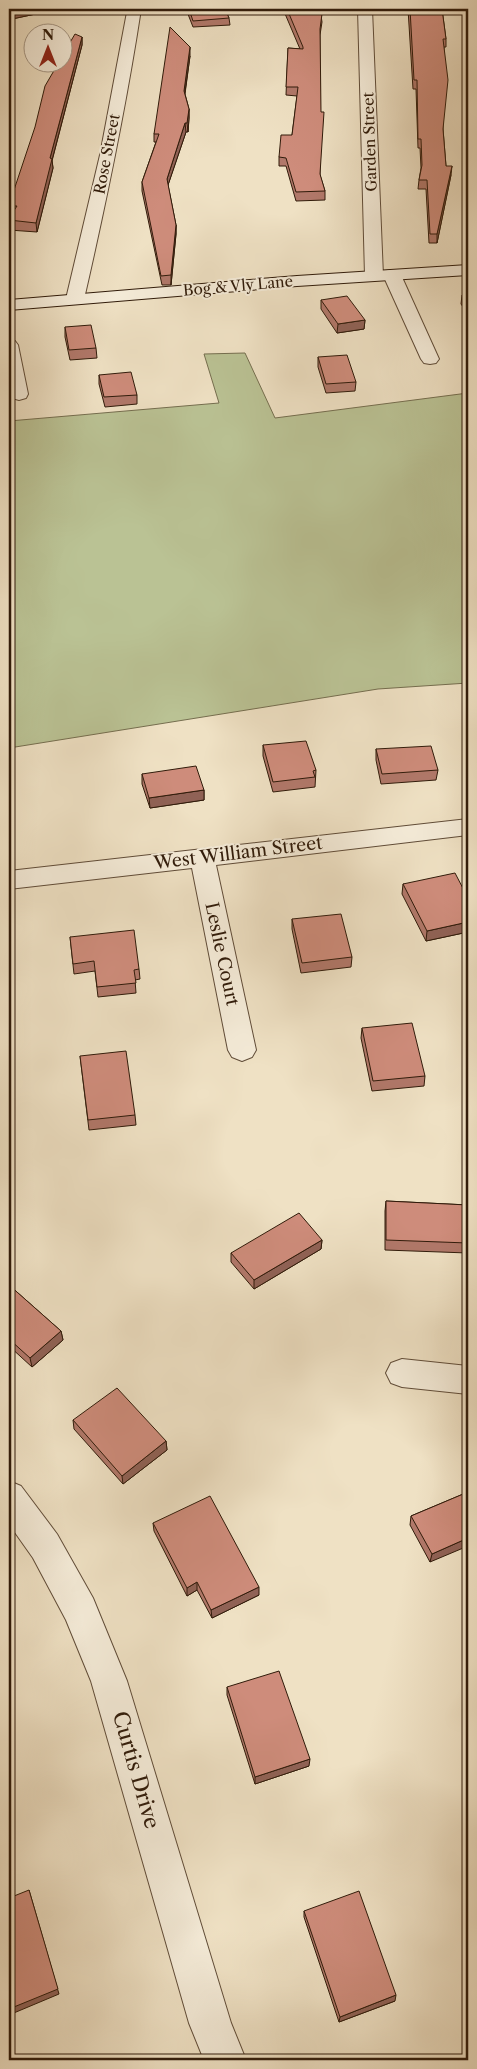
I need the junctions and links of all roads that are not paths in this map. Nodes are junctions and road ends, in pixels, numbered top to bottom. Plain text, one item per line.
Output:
1 (100, 9) edge
2 (123, 9) edge
3 (134, 9) edge
4 (365, 9) edge
5 (468, 270) edge
6 (383, 275) junction
7 (75, 299) junction
8 (9, 305) edge
9 (9, 345) edge
10 (430, 359) dead end
11 (19, 394) dead end
12 (468, 827) edge
13 (202, 857) junction
14 (9, 880) edge
15 (242, 1050) dead end
16 (402, 1372) dead end
17 (468, 1380) edge
18 (9, 1497) edge
19 (225, 2060) edge

1 - 2 street
3 - 7 street, Rose Street
4 - 6 street, Garden Street
5 - 6 street, Bog & Vly Lane
6 - 7 street, Bog & Vly Lane
6 - 10 street
7 - 8 street, Bog & Vly Lane
9 - 11 street
12 - 13 street, West William Street
13 - 14 street, West William Street
13 - 15 street, Leslie Court
16 - 17 street
18 - 19 street, Curtis Drive

